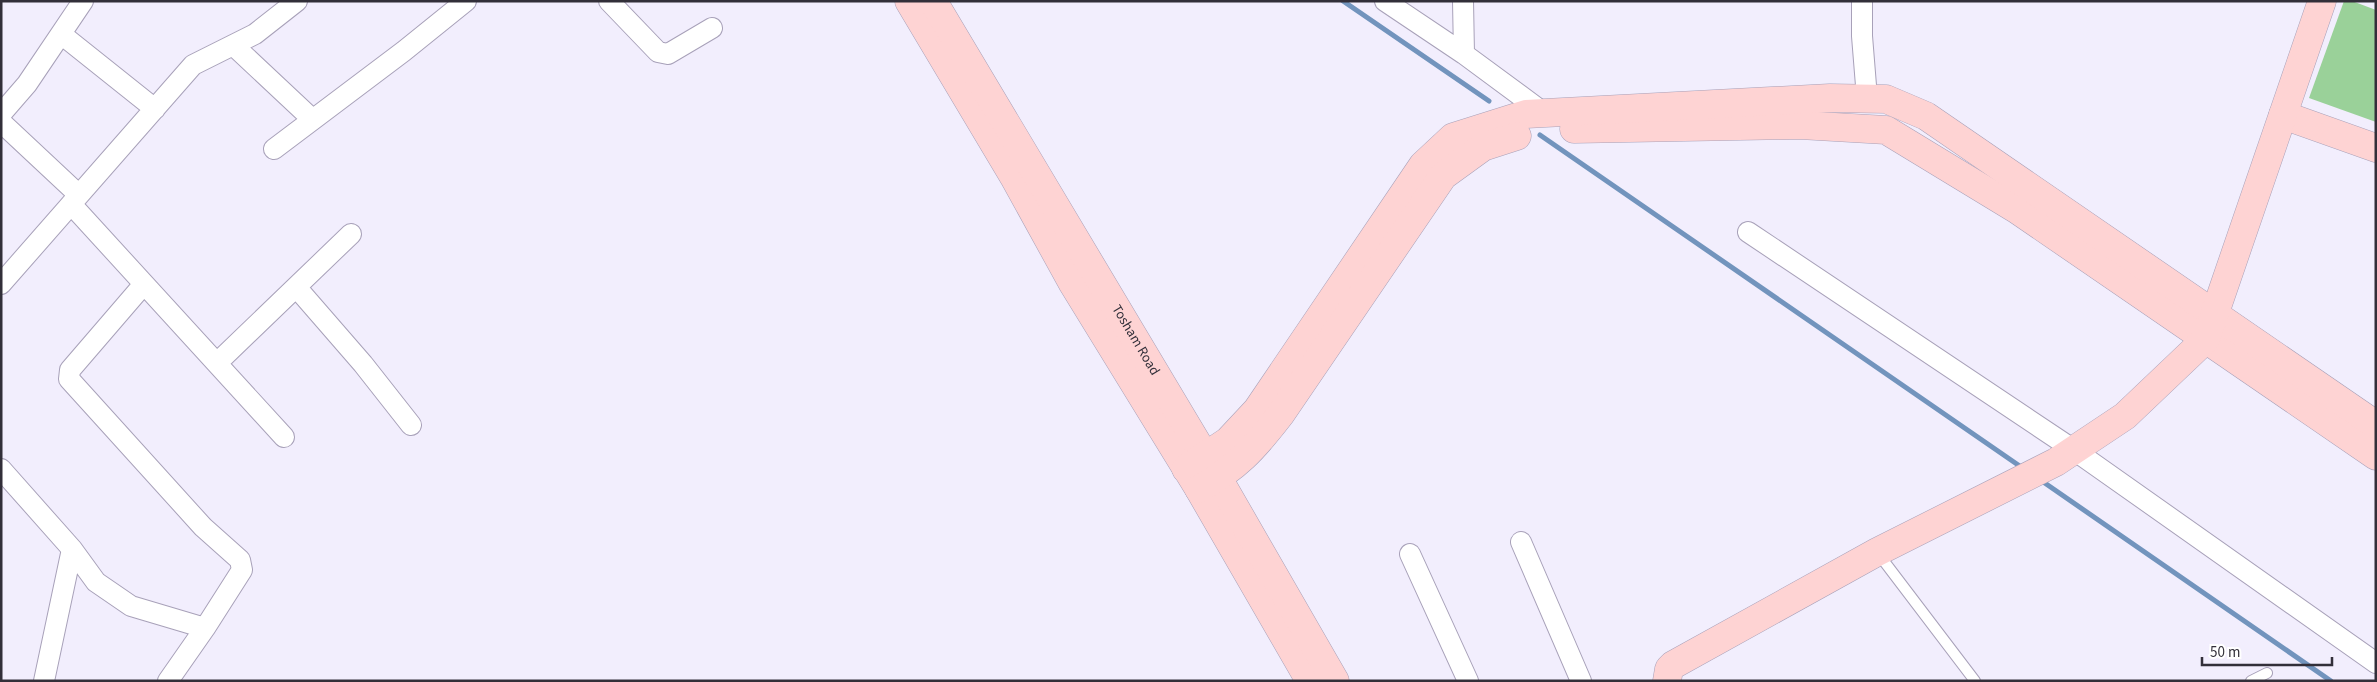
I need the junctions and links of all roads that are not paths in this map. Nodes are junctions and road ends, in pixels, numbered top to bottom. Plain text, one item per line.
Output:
1 (83, 1) edge
2 (297, 1) edge
3 (466, 1) edge
4 (609, 1) edge
5 (909, 1) edge
6 (933, 1) edge
7 (1386, 1) edge
8 (1463, 1) edge
9 (1862, 1) edge
10 (2322, 1) edge
11 (712, 28) dead end
12 (61, 34) junction
13 (233, 45) junction
14 (1464, 54) junction
15 (1867, 98) junction
16 (155, 109) junction
17 (1544, 113) junction
18 (1, 114) edge
19 (2283, 115) junction
20 (312, 118) junction
21 (1, 122) edge
22 (1568, 129) junction
23 (274, 148) dead end
24 (2376, 148) edge
25 (75, 200) junction
26 (1748, 232) dead end
27 (350, 234) dead end
28 (1, 284) edge
29 (144, 284) junction
30 (297, 288) junction
31 (2210, 327) junction
32 (217, 363) junction
33 (2375, 423) edge
34 (411, 425) dead end
35 (284, 437) dead end
36 (2074, 450) junction
37 (2376, 456) edge
38 (1, 469) edge
39 (1202, 473) junction
40 (1521, 542) dead end
41 (72, 548) junction
42 (1877, 552) junction
43 (1410, 554) dead end
44 (205, 628) junction
45 (2376, 663) edge
46 (2267, 673) dead end
47 (44, 681) edge
48 (168, 681) edge
49 (1310, 681) edge
50 (1335, 681) edge
51 (1468, 681) edge
52 (1582, 681) edge
53 (1667, 681) edge
54 (1975, 681) edge
55 (2251, 681) edge

1 - 12 street
2 - 13 street
3 - 20 street
4 - 11 street
5 - 39 street, Tosham Road
6 - 39 street, Tosham Road
7 - 14 street
8 - 14 street
9 - 15 street
10 - 19 street
12 - 16 street
12 - 18 street
13 - 16 street
13 - 20 street
14 - 17 street
15 - 17 street
15 - 31 street
16 - 25 street
17 - 22 street
17 - 39 street
19 - 24 street
19 - 31 street
20 - 23 street
21 - 25 street
22 - 31 street
22 - 39 street
25 - 28 street
25 - 29 street
26 - 36 street
27 - 30 street
29 - 32 street
29 - 44 street
30 - 32 street
30 - 34 street
31 - 33 street
31 - 36 street
31 - 37 street
32 - 35 street
36 - 42 street
36 - 45 street
38 - 41 street
39 - 49 street, Tosham Road
39 - 50 street, Tosham Road
40 - 52 street
41 - 44 street
41 - 47 street
42 - 53 street
42 - 54 lane
43 - 51 street
44 - 48 street
46 - 55 lane

